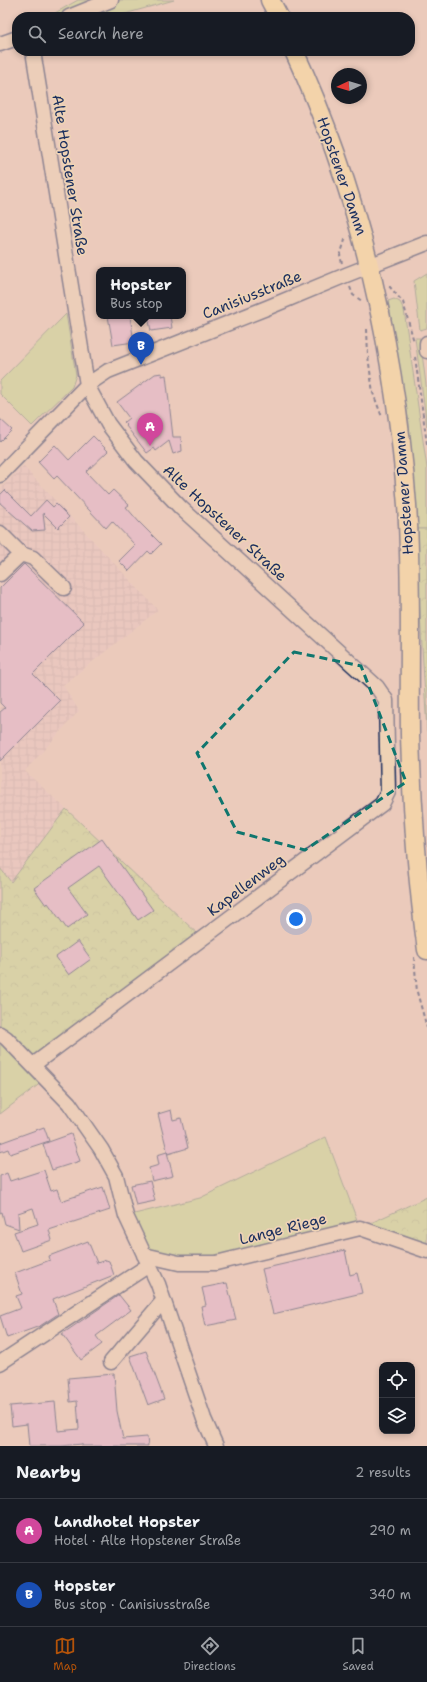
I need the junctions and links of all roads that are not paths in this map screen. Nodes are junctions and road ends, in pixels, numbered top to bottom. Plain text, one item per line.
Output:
1 (111, 0) edge
2 (270, 0) edge
3 (81, 12) edge
4 (276, 12) edge
5 (12, 40) edge
6 (0, 44) edge
7 (34, 56) edge
8 (296, 56) edge
9 (427, 244) edge
10 (370, 266) junction
11 (420, 343) edge
12 (421, 351) edge
13 (87, 385) junction
14 (0, 475) edge
15 (0, 533) edge
16 (21, 554) junction
17 (0, 574) edge
18 (64, 588) dead end
19 (377, 687) joint
20 (420, 951) edge
21 (0, 1034) edge
22 (33, 1065) junction
23 (427, 1251) edge
24 (146, 1260) junction
25 (163, 1301) junction
26 (111, 1362) dead end
27 (0, 1363) edge
28 (216, 1446) edge

1 - 3 street
2 - 4 main road
5 - 6 street
7 - 13 street, Alte Hopstener Straße
8 - 10 main road, Hopstener Damm
9 - 10 street, Canisiusstraße
10 - 13 street, Canisiusstraße
10 - 20 main road, Hopstener Damm
11 - 12 street
13 - 14 street, Canisiusstraße
13 - 19 street, Alte Hopstener Straße
15 - 16 street
16 - 17 street
16 - 18 street
19 - 22 street, Kapellenweg
21 - 22 street
22 - 24 street
23 - 24 street, Lange Riege
24 - 25 street
24 - 27 street
25 - 26 street
25 - 28 street

